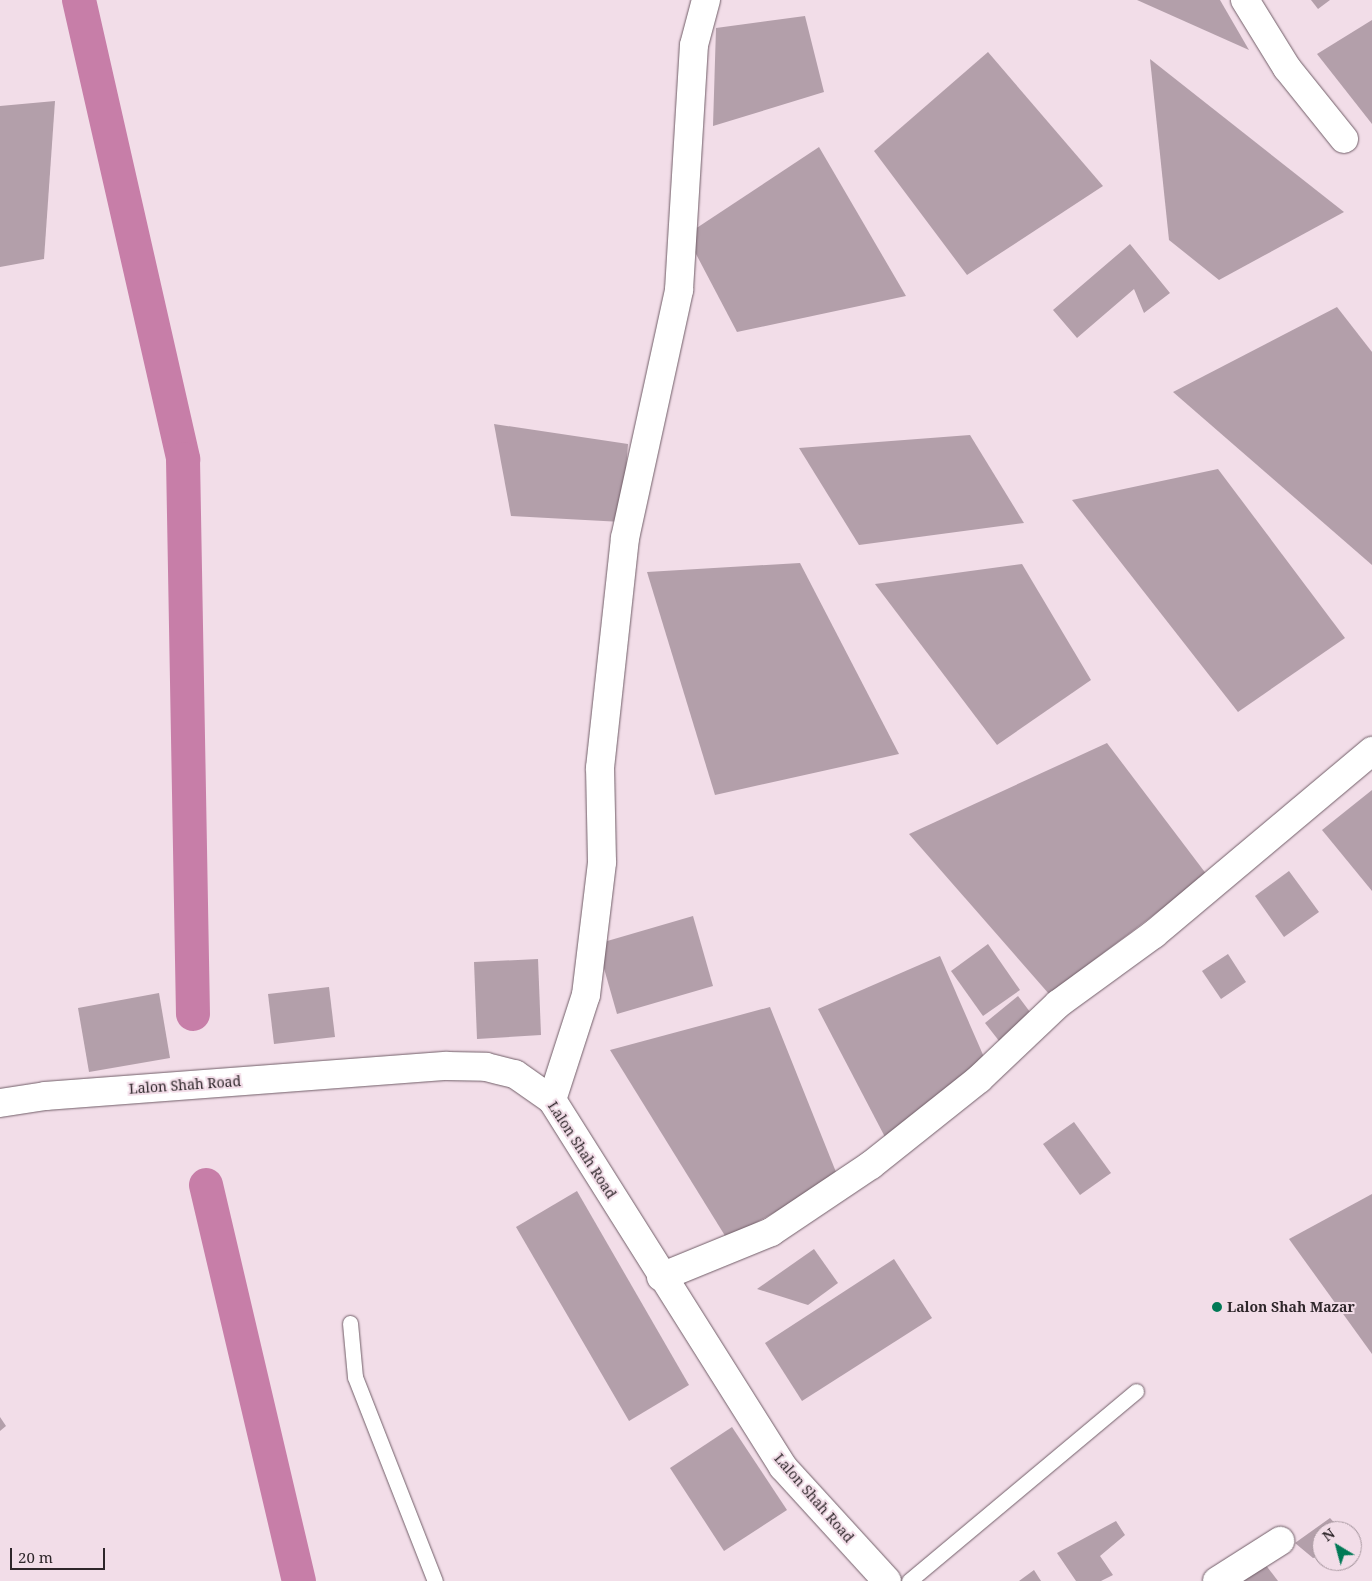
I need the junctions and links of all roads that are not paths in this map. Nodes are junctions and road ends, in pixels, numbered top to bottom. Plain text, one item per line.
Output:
1 (706, 0) edge
2 (1245, 0) edge
3 (1344, 139) dead end
4 (1372, 751) edge
5 (552, 1100) junction
6 (0, 1103) edge
7 (661, 1277) junction
8 (350, 1323) dead end
9 (1136, 1391) dead end
10 (1280, 1541) dead end
11 (435, 1581) edge
12 (887, 1581) edge
13 (909, 1581) edge
14 (1217, 1581) edge

1 - 5 street
2 - 3 street
4 - 7 street
5 - 6 street, Lalon Shah Road
5 - 7 street, Lalon Shah Road
7 - 12 street, Lalon Shah Road
8 - 11 lane
9 - 13 lane
10 - 14 street

